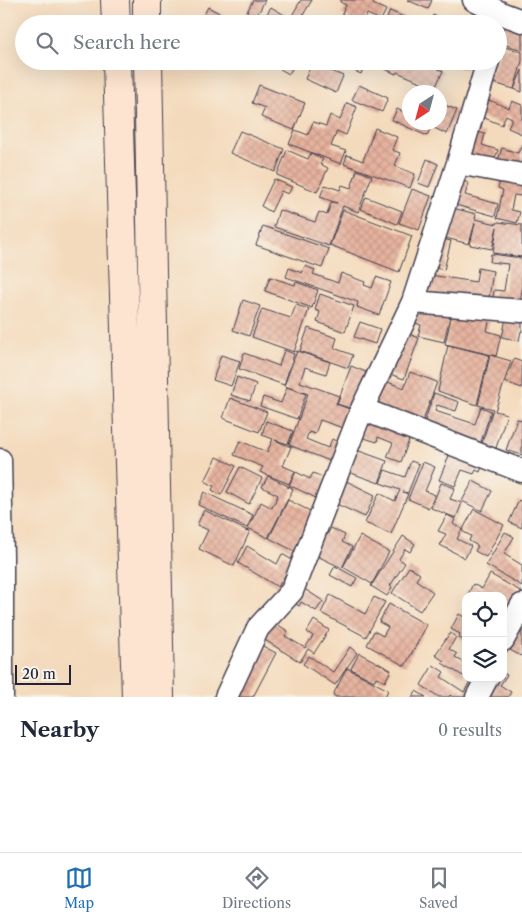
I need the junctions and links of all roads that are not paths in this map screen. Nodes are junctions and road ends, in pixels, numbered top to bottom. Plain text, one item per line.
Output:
1 (115, 0) edge
2 (147, 0) edge
3 (474, 0) edge
4 (116, 15) edge
5 (147, 15) edge
6 (498, 15) edge
7 (117, 70) edge
8 (148, 70) edge
9 (485, 70) edge
10 (458, 163) junction
11 (522, 175) edge
12 (413, 302) junction
13 (522, 310) edge
14 (362, 409) junction
15 (0, 460) edge
16 (522, 472) edge
17 (1, 556) edge
18 (522, 605) edge
19 (505, 637) edge
20 (485, 682) edge
21 (2, 697) edge
22 (150, 697) edge
23 (226, 697) edge
24 (477, 697) edge

1 - 4 main road
2 - 5 main road
3 - 6 street
7 - 22 main road
8 - 22 main road
9 - 10 street
10 - 11 street
10 - 12 street
12 - 13 street
12 - 14 street
14 - 16 street
14 - 23 street
15 - 17 street
17 - 21 street
18 - 19 street
20 - 24 street

